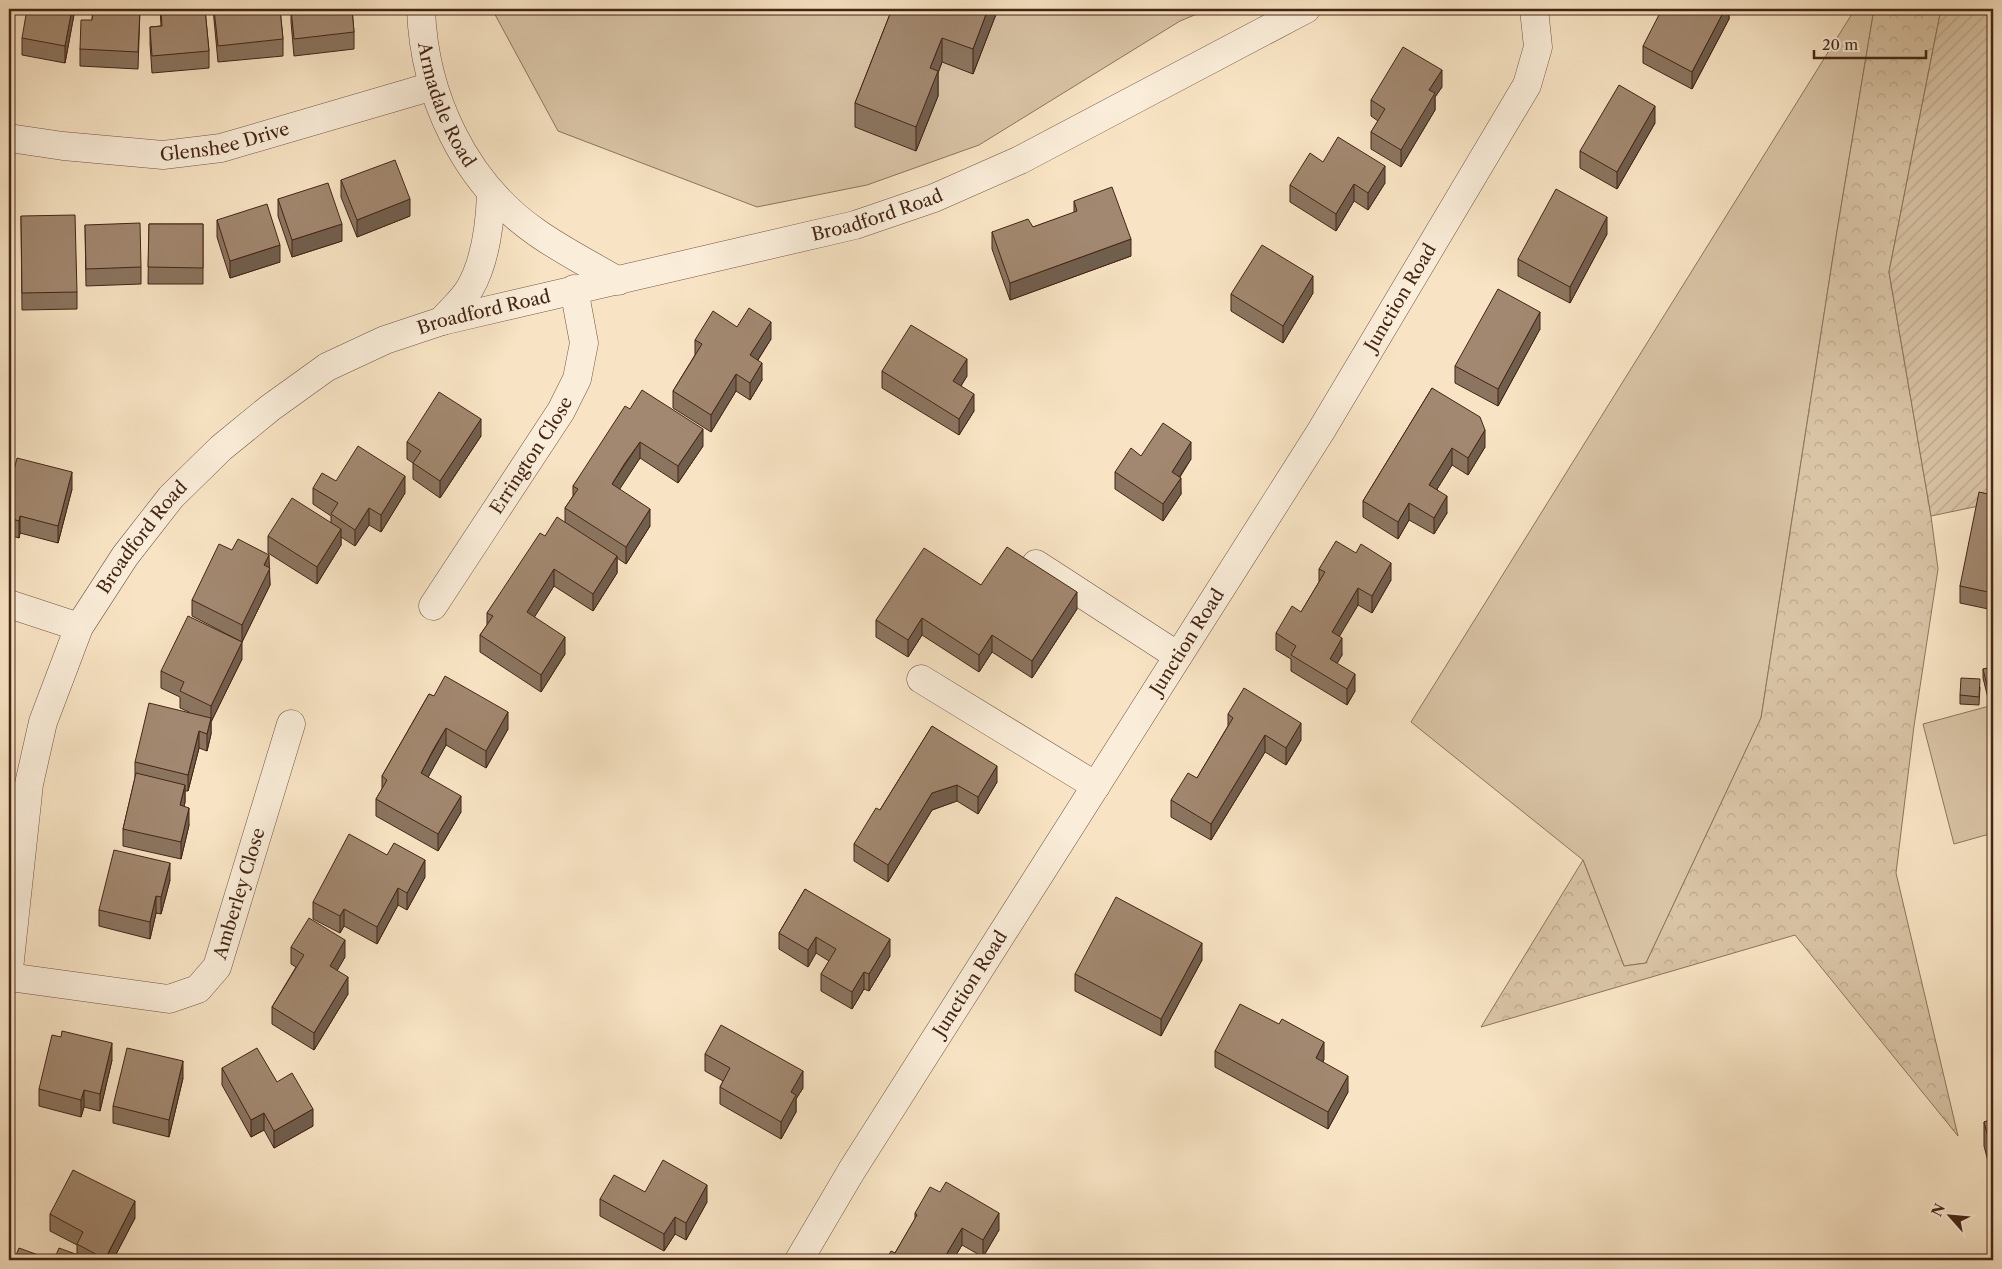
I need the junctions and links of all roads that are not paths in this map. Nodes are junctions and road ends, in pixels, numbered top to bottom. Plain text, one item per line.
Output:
1 (421, 9) edge
2 (1306, 9) edge
3 (1534, 9) edge
4 (433, 86) junction
5 (9, 138) edge
6 (491, 193) junction
7 (618, 281) junction
8 (574, 289) junction
9 (442, 321) junction
10 (1036, 564) edge
11 (9, 604) edge
12 (433, 606) dead end
13 (79, 627) junction
14 (1178, 656) junction
15 (921, 679) dead end
16 (291, 724) dead end
17 (1096, 786) junction
18 (9, 969) edge
19 (9, 977) edge
20 (798, 1260) edge

1 - 4 street, Armadale Road
2 - 7 street, Broadford Road
3 - 14 street, Junction Road
4 - 5 street, Glenshee Drive
4 - 6 street, Armadale Road
6 - 7 street, Armadale Road
6 - 9 street
7 - 8 street, Broadford Road
8 - 9 street, Broadford Road
8 - 12 street, Errington Close
9 - 13 street, Broadford Road
10 - 14 street
11 - 13 street
13 - 18 street, Broadford Road
14 - 17 street, Junction Road
15 - 17 street
16 - 19 street, Amberley Close
17 - 20 street, Junction Road

